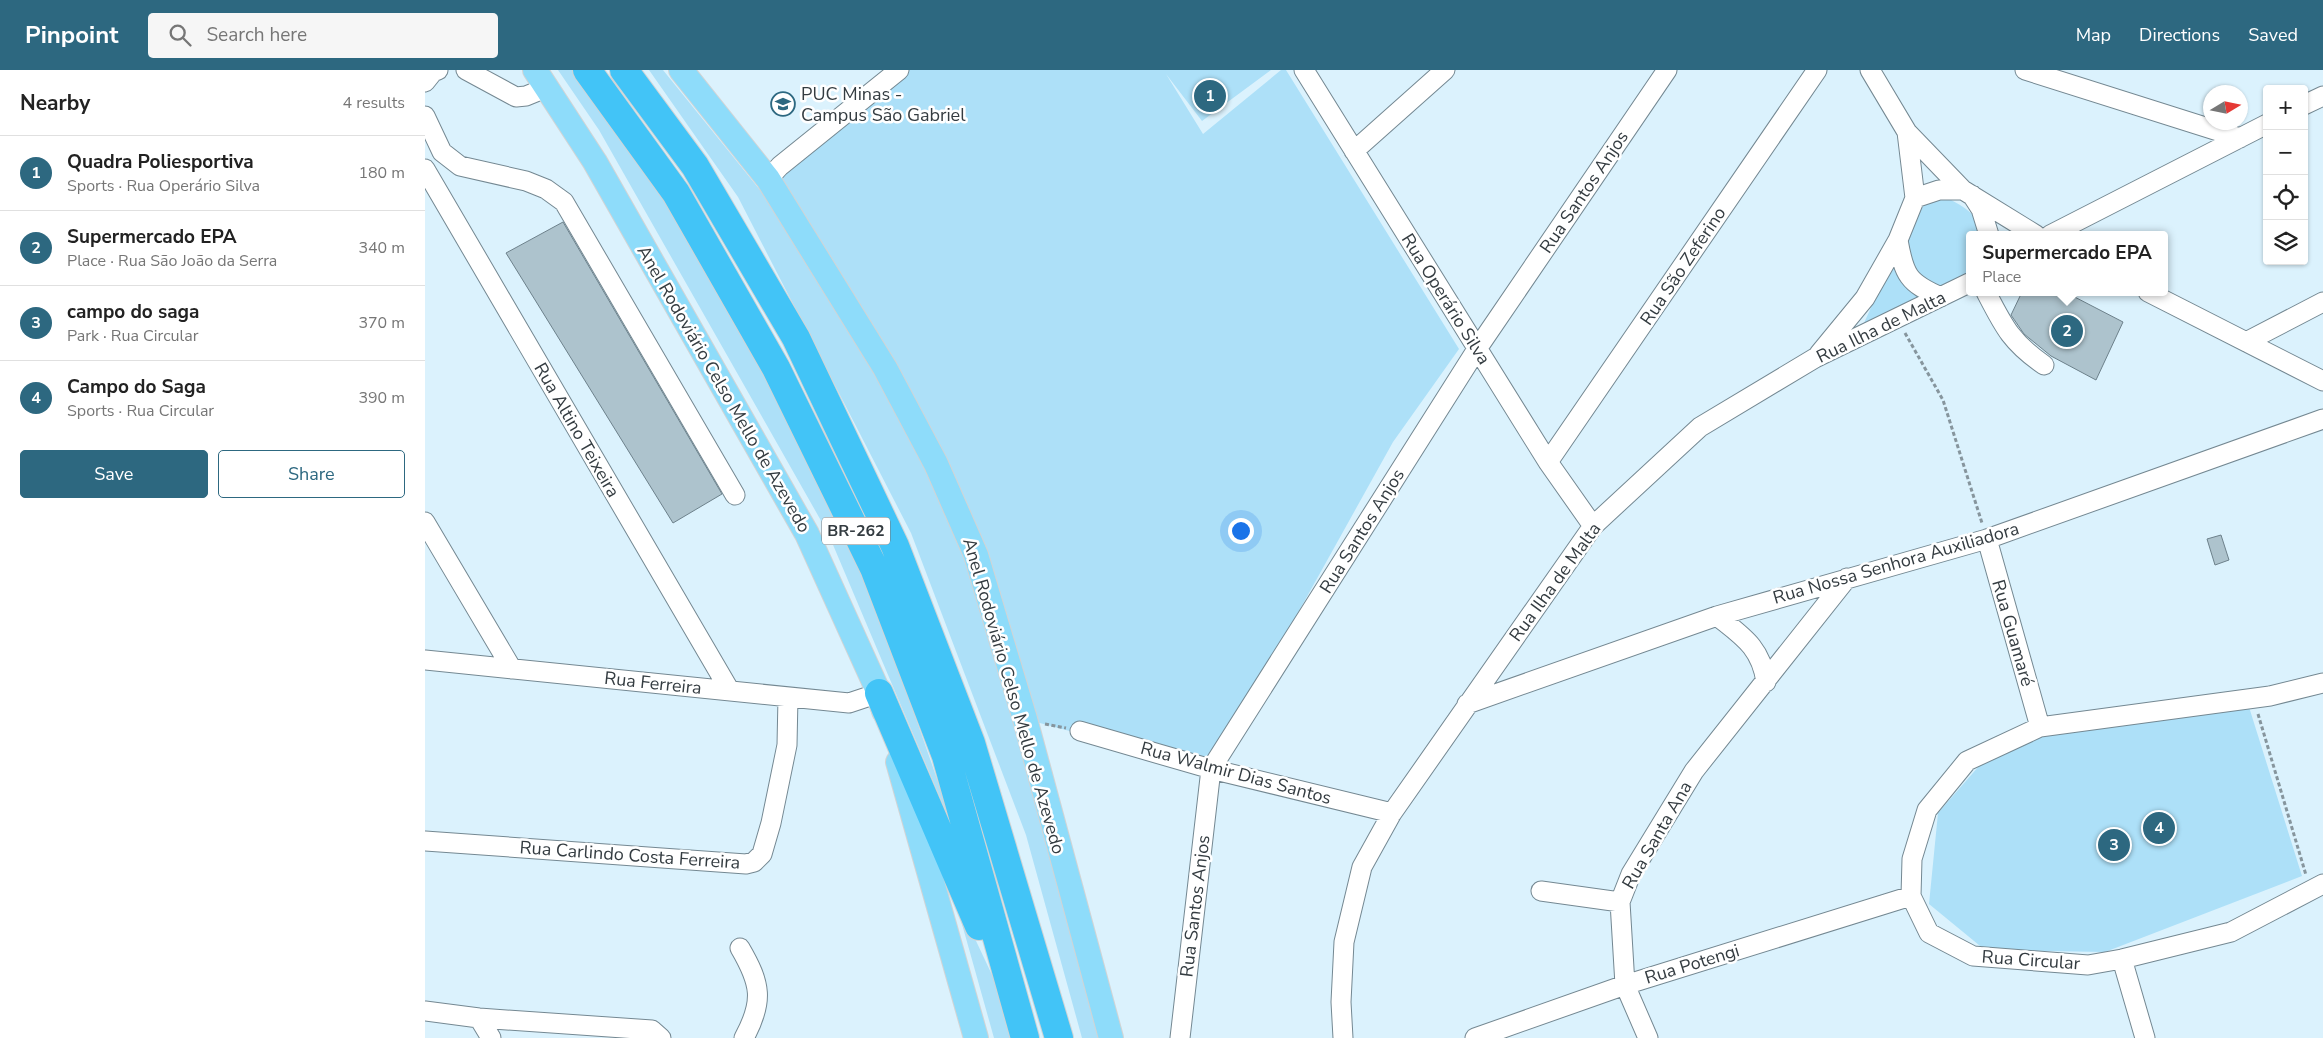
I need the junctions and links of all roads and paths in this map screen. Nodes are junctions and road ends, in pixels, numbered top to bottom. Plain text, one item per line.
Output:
1 (438, 70) edge
2 (466, 70) edge
3 (587, 70) edge
4 (625, 70) edge
5 (681, 70) edge
6 (899, 70) edge
7 (1304, 70) edge
8 (1445, 70) edge
9 (1667, 70) edge
10 (1817, 70) edge
11 (1869, 70) edge
12 (2025, 70) edge
13 (541, 78) edge
14 (425, 82) edge
15 (2323, 96) edge
16 (2308, 103) edge
17 (425, 116) edge
18 (2263, 126) edge
19 (1907, 132) junction
20 (2240, 138) junction
21 (1354, 150) junction
22 (425, 169) edge
23 (768, 178) junction
24 (1967, 192) junction
25 (1915, 198) junction
26 (1988, 231) edge
27 (2030, 231) edge
28 (2058, 231) edge
29 (1898, 240) junction
30 (1966, 284) edge
31 (1987, 296) edge
32 (2156, 296) edge
33 (1941, 297) junction
34 (2323, 302) edge
35 (1897, 318) junction
36 (2245, 342) junction
37 (1477, 349) junction
38 (1815, 358) junction
39 (2044, 365) dead end
40 (2323, 382) edge
41 (2323, 419) edge
42 (1549, 462) junction
43 (735, 495) dead end
44 (425, 522) edge
45 (1593, 526) junction
46 (1987, 539) junction
47 (1847, 578) junction
48 (1717, 616) junction
49 (425, 660) edge
50 (512, 669) junction
51 (1765, 682) junction
52 (2323, 682) edge
53 (730, 691) junction
54 (879, 693) junction
55 (788, 697) junction
56 (2253, 699) junction
57 (1467, 704) junction
58 (1025, 719) junction
59 (2040, 727) junction
60 (1080, 731) joint
61 (1211, 769) junction
62 (1392, 813) junction
63 (425, 841) edge
64 (2317, 887) edge
65 (1541, 891) dead end
66 (1911, 896) junction
67 (1620, 902) junction
68 (740, 948) dead end
69 (2122, 959) junction
70 (1625, 984) junction
71 (425, 1011) edge
72 (479, 1018) junction
73 (1023, 1033) edge
74 (491, 1038) edge
75 (661, 1038) edge
76 (744, 1038) edge
77 (976, 1038) edge
78 (1059, 1038) edge
79 (1111, 1038) edge
80 (1180, 1038) edge
81 (1343, 1038) edge
82 (1475, 1038) edge
83 (1648, 1038) edge
84 (2145, 1038) edge

1 - 14 street
2 - 13 street
3 - 73 highway, BR-262
4 - 78 highway, BR-262
5 - 23 main road, Anel Rodoviário Celso Mello de Azevedo
6 - 23 street
7 - 21 street, Rua Operário Silva
8 - 21 street
9 - 37 street, Rua Santos Anjos
10 - 42 street, Rua São Zeferino
11 - 19 street
12 - 20 street
13 - 54 main road, Anel Rodoviário Celso Mello de Azevedo
15 - 16 street
17 - 43 street
18 - 20 street
19 - 24 street
19 - 25 street
20 - 28 street
21 - 37 street, Rua Operário Silva
22 - 53 street, Rua Altino Teixeira
23 - 58 main road, Anel Rodoviário Celso Mello de Azevedo
24 - 25 street
24 - 26 street
24 - 27 street
25 - 29 street
29 - 33 street
29 - 38 street
30 - 33 street, Rua Ilha de Malta
31 - 39 street
32 - 36 street
33 - 35 street, Rua Ilha de Malta
34 - 36 street
35 - 38 street, Rua Ilha de Malta
35 - 46 path
36 - 40 street
37 - 42 street, Rua Operário Silva
37 - 61 street, Rua Santos Anjos
38 - 45 street, Rua Ilha de Malta
41 - 46 street, Rua Nossa Senhora Auxiliadora
42 - 45 street, Rua Operário Silva
44 - 50 street
45 - 57 street, Rua Ilha de Malta
46 - 47 street, Rua Nossa Senhora Auxiliadora
46 - 59 street, Rua Guamaré
47 - 48 street, Rua Nossa Senhora Auxiliadora
47 - 51 street, Rua Santa Ana
48 - 51 street
48 - 57 street, Rua Nossa Senhora Auxiliadora
49 - 50 street, Rua Ferreira
50 - 53 street, Rua Ferreira
51 - 67 street, Rua Santa Ana
52 - 56 street, Rua Circular
53 - 55 street, Rua Ferreira
54 - 55 street, Rua Ferreira
54 - 73 highway
54 - 77 main road, Anel Rodoviário Celso Mello de Azevedo
55 - 63 street, Rua Carlindo Costa Ferreira
56 - 59 street, Rua Circular
56 - 64 path
57 - 62 street, Rua Ilha de Malta
58 - 60 path
58 - 79 main road, Anel Rodoviário Celso Mello de Azevedo
59 - 66 street, Rua Circular
60 - 61 street, Rua Walmir Dias Santos
61 - 62 street, Rua Walmir Dias Santos
61 - 80 street, Rua Santos Anjos
62 - 81 street, Rua Ilha de Malta
64 - 69 street, Rua Circular
65 - 67 street
66 - 69 street, Rua Circular
66 - 70 street, Rua Potengi
67 - 70 street, Rua Santa Ana
68 - 76 street
69 - 84 street
70 - 82 street, Rua Potengi
70 - 83 street, Rua Santa Ana
71 - 72 street
72 - 74 street
72 - 75 street

